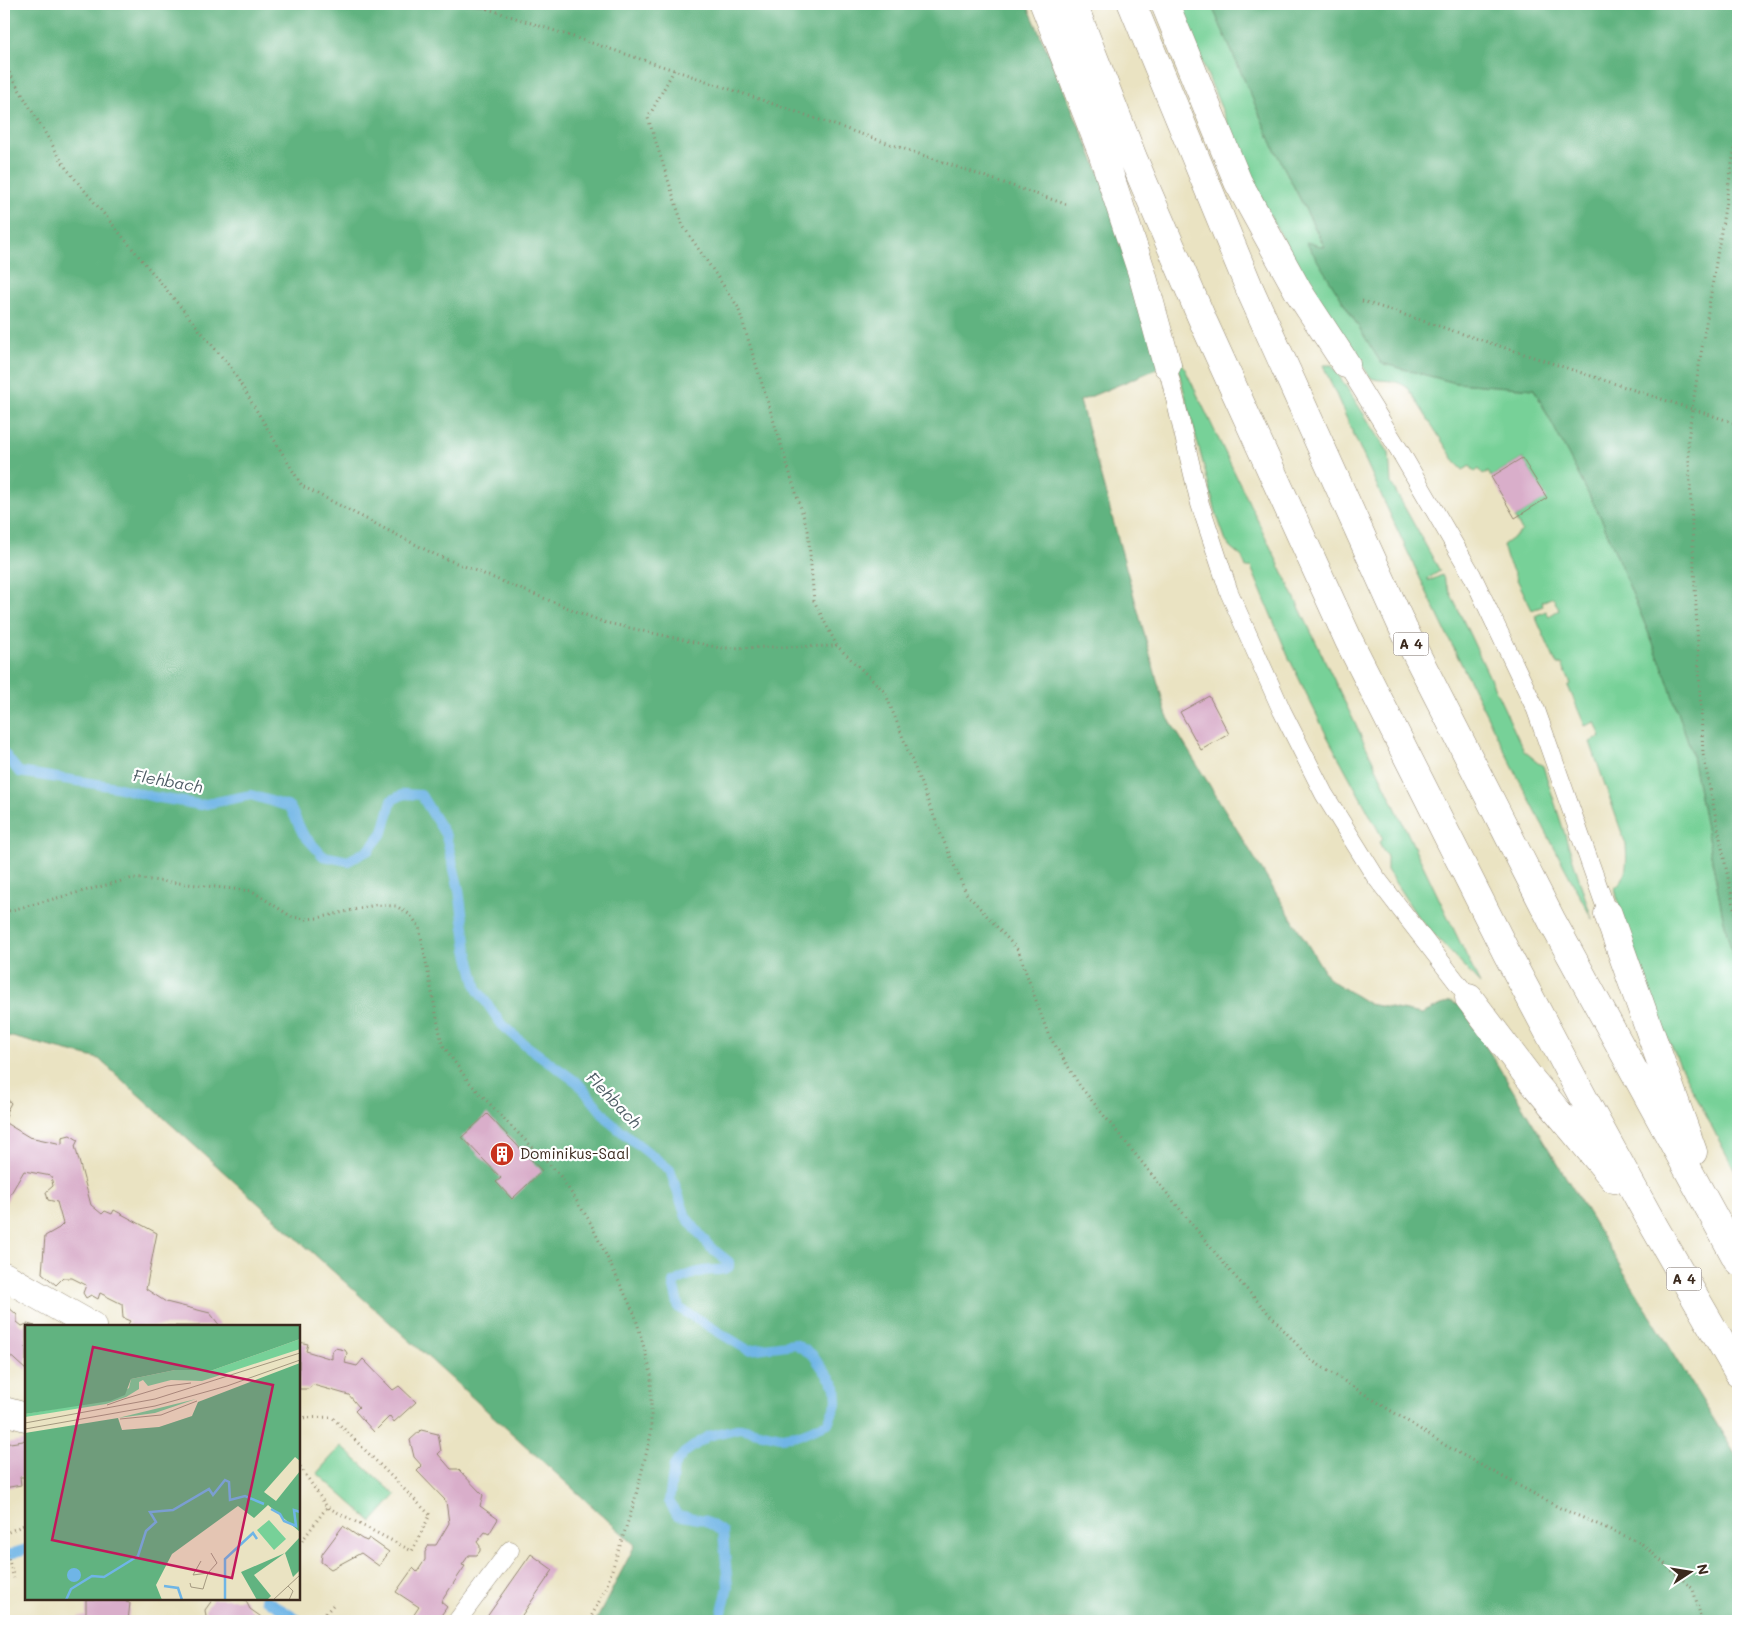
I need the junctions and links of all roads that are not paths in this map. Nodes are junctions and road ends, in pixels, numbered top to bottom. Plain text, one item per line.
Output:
1 (1044, 4) edge
2 (1073, 4) edge
3 (1132, 4) edge
4 (1164, 4) edge
5 (1346, 364) joint
6 (1166, 365) joint
7 (1608, 914) joint
8 (1469, 998) joint
9 (1655, 1228) junction
10 (1723, 1235) junction
11 (1738, 1261) edge
12 (4, 1276) edge
13 (90, 1325) edge
14 (1738, 1372) edge
15 (4, 1411) edge
16 (25, 1417) edge
17 (510, 1550) dead end
18 (457, 1621) edge

1 - 6 main road
2 - 9 main road, A 4
3 - 10 main road, A 4
4 - 5 main road
5 - 7 lane
6 - 8 lane
7 - 10 main road
8 - 9 main road
9 - 14 main road, A 4
10 - 11 main road, A 4
12 - 13 main road
15 - 16 main road
17 - 18 lane

